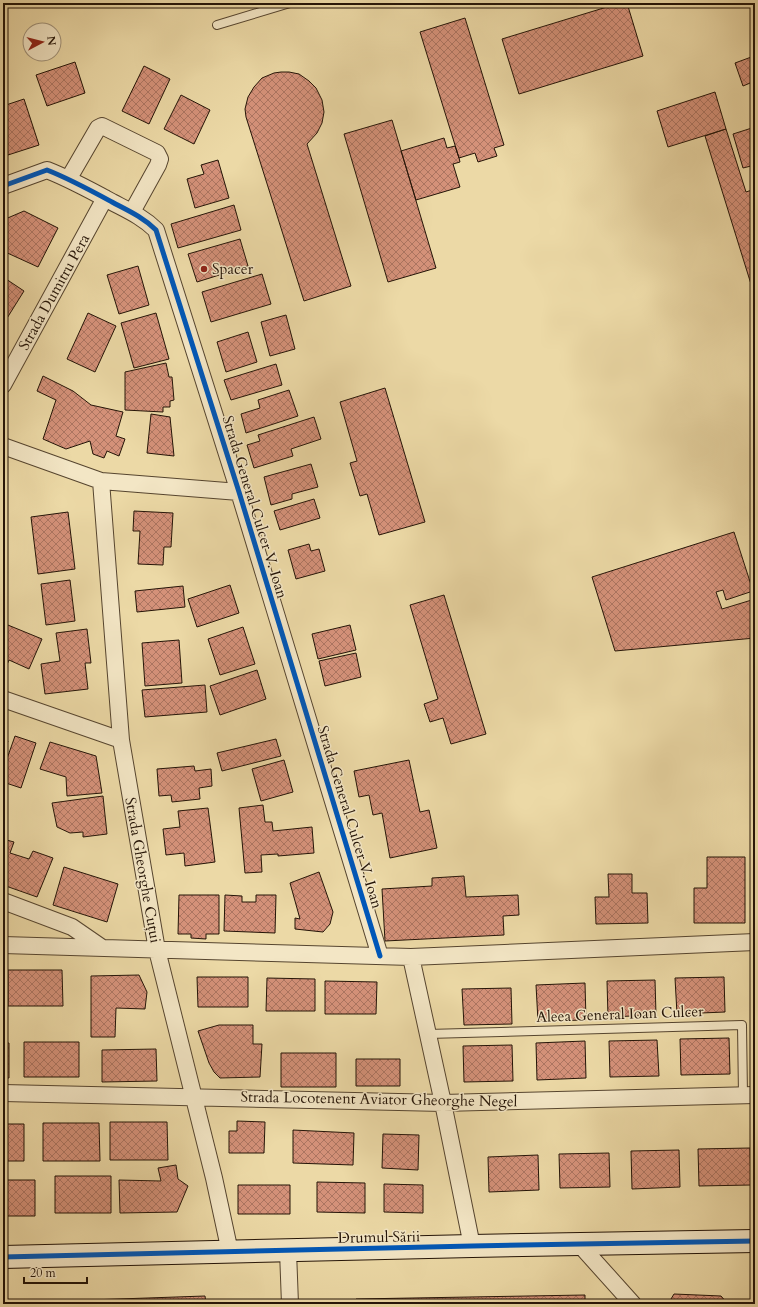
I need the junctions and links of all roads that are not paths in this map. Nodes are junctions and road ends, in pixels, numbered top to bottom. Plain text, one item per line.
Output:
1 (290, 3) edge
2 (217, 25) dead end
3 (69, 178) junction
4 (3, 186) edge
5 (105, 198) junction
6 (132, 212) junction
7 (3, 385) edge
8 (3, 446) edge
9 (101, 481) junction
10 (238, 492) junction
11 (3, 699) edge
12 (121, 740) junction
13 (3, 901) edge
14 (755, 942) edge
15 (3, 945) edge
16 (101, 947) junction
17 (157, 950) junction
18 (380, 956) junction
19 (411, 957) junction
20 (428, 1034) junction
21 (3, 1093) edge
22 (749, 1096) edge
23 (194, 1097) junction
24 (443, 1103) junction
25 (755, 1241) edge
26 (580, 1245) junction
27 (472, 1246) junction
28 (288, 1251) junction
29 (230, 1252) junction
30 (3, 1257) edge
31 (290, 1304) edge
32 (633, 1304) edge

1 - 2 lane
3 - 4 street, Strada General Culcer V. Ioan
3 - 5 street, Strada General Culcer V. Ioan
3 - 6 street
5 - 6 street, Strada General Culcer V. Ioan
5 - 7 street, Strada Dumitru Pera
6 - 10 street, Strada General Culcer V. Ioan
8 - 9 street
9 - 10 street
9 - 12 street, Strada Gheorghe Cuțui
10 - 18 street, Strada General Culcer V. Ioan
11 - 12 street
12 - 17 street, Strada Gheorghe Cuțui
13 - 16 street
14 - 19 street
15 - 16 street
16 - 17 street
17 - 18 street
17 - 23 street, Strada Gheorghe Cuțui
18 - 19 street
19 - 20 street
20 - 22 lane, Aleea General Ioan Culcer
20 - 24 street
21 - 23 street, Strada Locotenent Aviator Gheorghe Negel
22 - 24 street, Strada Locotenent Aviator Gheorghe Negel
23 - 24 street, Strada Locotenent Aviator Gheorghe Negel
23 - 29 street, Strada Gheorghe Cuțui
24 - 27 street
25 - 26 main road, Drumul Sării
26 - 27 main road, Drumul Sării
26 - 32 street
27 - 28 main road, Drumul Sării
28 - 29 main road, Drumul Sării
28 - 31 street
29 - 30 main road, Drumul Sării

